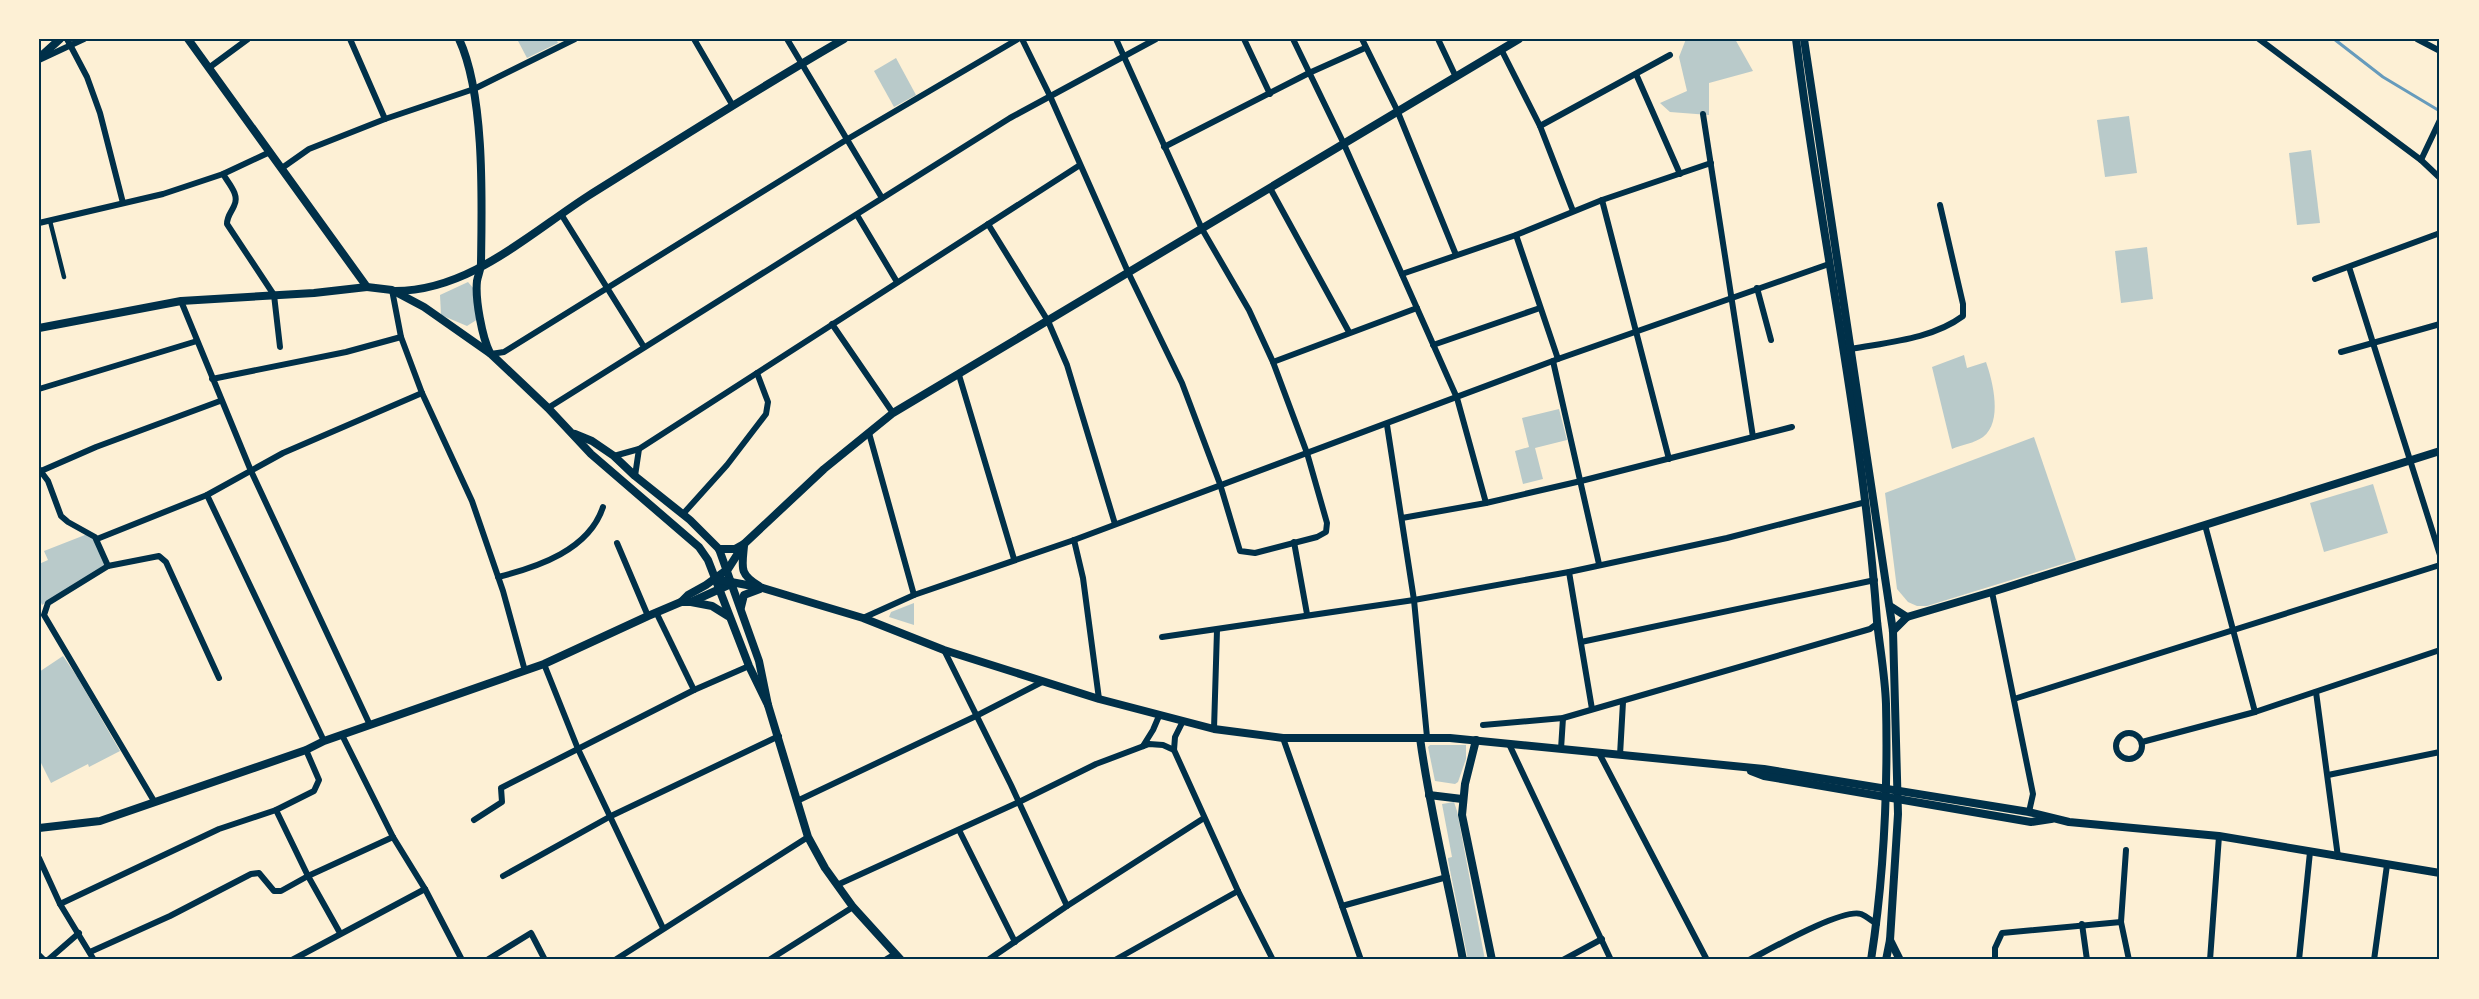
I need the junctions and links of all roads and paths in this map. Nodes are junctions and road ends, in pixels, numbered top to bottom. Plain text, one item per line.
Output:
1 (60, 39) edge
2 (67, 39) edge
3 (84, 39) edge
4 (188, 39) edge
5 (248, 39) edge
6 (350, 39) edge
7 (459, 39) edge
8 (575, 39) edge
9 (694, 39) edge
10 (787, 39) edge
11 (844, 39) edge
12 (1020, 39) edge
13 (1116, 39) edge
14 (1156, 39) edge
15 (1244, 39) edge
16 (1293, 39) edge
17 (1362, 39) edge
18 (1438, 39) edge
19 (1519, 39) edge
20 (1797, 39) edge
21 (1804, 39) edge
22 (2259, 39) edge
23 (2417, 39) edge
24 (70, 46) junction
25 (1365, 48) junction
26 (1502, 49) junction
27 (2440, 51) edge
28 (1670, 55) dead end
29 (1123, 56) junction
30 (39, 59) edge
31 (801, 64) junction
32 (210, 67) junction
33 (1309, 73) junction
34 (1636, 74) junction
35 (1455, 75) junction
36 (474, 89) junction
37 (1270, 94) junction
38 (1050, 96) junction
39 (733, 106) junction
40 (1397, 111) junction
41 (1703, 114) dead end
42 (1817, 118) junction
43 (385, 119) junction
44 (1807, 120) junction
45 (2440, 120) edge
46 (1540, 126) junction
47 (846, 140) junction
48 (1343, 142) junction
49 (1164, 147) junction
50 (270, 152) junction
51 (2421, 160) junction
52 (1711, 163) junction
53 (1080, 165) junction
54 (282, 168) junction
55 (223, 174) junction
56 (1680, 174) junction
57 (2440, 178) edge
58 (1270, 188) junction
59 (882, 198) junction
60 (1602, 200) junction
61 (123, 203) junction
62 (1940, 205) dead end
63 (1573, 211) junction
64 (561, 214) junction
65 (857, 215) junction
66 (50, 221) junction
67 (39, 223) edge
68 (988, 224) junction
69 (1202, 229) junction
70 (2440, 234) edge
71 (1516, 235) junction
72 (1456, 255) junction
73 (1829, 264) junction
74 (481, 267) junction
75 (2349, 267) junction
76 (1128, 272) junction
77 (1402, 274) junction
78 (64, 277) dead end
79 (2315, 279) dead end
80 (897, 282) junction
81 (367, 287) junction
82 (607, 288) junction
83 (1757, 288) junction
84 (392, 291) junction
85 (274, 295) junction
86 (1732, 297) junction
87 (181, 301) junction
88 (1417, 308) junction
89 (1540, 308) junction
90 (1048, 321) junction
91 (832, 324) junction
92 (2440, 324) edge
93 (39, 328) edge
94 (1349, 332) junction
95 (1634, 333) junction
96 (401, 337) junction
97 (1771, 340) dead end
98 (197, 341) junction
99 (2374, 342) junction
100 (1433, 345) junction
101 (644, 346) junction
102 (280, 347) dead end
103 (1851, 349) junction
104 (2341, 352) dead end
105 (491, 354) junction
106 (1556, 360) junction
107 (1273, 362) junction
108 (757, 373) junction
109 (959, 375) junction
110 (212, 379) junction
111 (39, 389) edge
112 (422, 393) junction
113 (1457, 398) junction
114 (220, 401) junction
115 (548, 408) junction
116 (893, 413) junction
117 (1386, 425) junction
118 (1792, 428) dead end
119 (572, 433) junction
120 (869, 433) junction
121 (1753, 437) junction
122 (639, 449) junction
123 (2440, 452) edge
124 (1306, 453) junction
125 (614, 456) junction
126 (1669, 459) junction
127 (2411, 460) junction
128 (40, 469) edge
129 (251, 471) junction
130 (635, 476) junction
131 (1581, 481) junction
132 (1220, 484) junction
133 (207, 495) junction
134 (1866, 502) junction
135 (1486, 503) junction
136 (603, 507) dead end
137 (683, 514) junction
138 (1402, 518) junction
139 (1115, 524) junction
140 (2205, 525) junction
141 (97, 539) junction
142 (1074, 540) junction
143 (1294, 542) junction
144 (617, 543) dead end
145 (744, 544) junction
146 (719, 549) junction
147 (2440, 555) edge
148 (1014, 559) junction
149 (1599, 564) junction
150 (2440, 565) edge
151 (108, 567) junction
152 (728, 569) junction
153 (1569, 572) junction
154 (498, 577) junction
155 (715, 579) junction
156 (1875, 580) junction
157 (733, 583) junction
158 (763, 588) junction
159 (719, 591) junction
160 (1992, 592) junction
161 (914, 595) junction
162 (1414, 600) junction
163 (691, 602) junction
164 (48, 603) junction
165 (681, 603) junction
166 (1890, 606) junction
167 (39, 607) edge
168 (741, 610) junction
169 (652, 614) junction
170 (1307, 614) junction
171 (728, 616) junction
172 (1907, 616) junction
173 (863, 618) junction
174 (1878, 623) junction
175 (2234, 629) junction
176 (1217, 630) junction
177 (1893, 631) junction
178 (1162, 637) dead end
179 (1581, 642) junction
180 (944, 650) junction
181 (2440, 650) edge
182 (544, 664) junction
183 (749, 666) junction
184 (525, 671) junction
185 (219, 678) dead end
186 (1042, 682) junction
187 (694, 690) junction
188 (2316, 692) junction
189 (1098, 699) junction
190 (2014, 699) junction
191 (1623, 702) junction
192 (768, 705) junction
193 (1592, 709) junction
194 (2255, 712) junction
195 (976, 716) junction
196 (1159, 716) junction
197 (1563, 718) junction
198 (1183, 722) junction
199 (370, 725) junction
200 (1483, 725) dead end
201 (1214, 729) junction
202 (342, 735) junction
203 (779, 736) junction
204 (1424, 737) junction
205 (1283, 738) junction
206 (324, 741) junction
207 (1476, 741) junction
208 (2142, 742) junction
209 (1509, 744) junction
210 (1143, 746) junction
211 (578, 749) junction
212 (1561, 749) junction
213 (306, 750) junction
214 (1173, 750) junction
215 (2440, 752) edge
216 (1599, 753) junction
217 (1620, 755) junction
218 (2328, 775) junction
219 (1886, 793) junction
220 (1429, 795) junction
221 (1898, 795) junction
222 (1462, 799) junction
223 (154, 801) junction
224 (797, 801) junction
225 (1019, 802) junction
226 (276, 810) junction
227 (2030, 812) junction
228 (611, 816) junction
229 (1204, 818) junction
230 (2055, 819) junction
231 (474, 820) dead end
232 (42, 826) edge
233 (959, 830) junction
234 (2219, 836) junction
235 (393, 837) junction
236 (808, 837) junction
237 (2126, 850) dead end
238 (2310, 852) junction
239 (2338, 857) junction
240 (39, 858) edge
241 (2387, 865) junction
242 (2440, 873) edge
243 (308, 876) junction
244 (502, 876) dead end
245 (1447, 877) junction
246 (837, 885) junction
247 (425, 889) junction
248 (1238, 891) junction
249 (60, 904) junction
250 (1067, 906) junction
251 (1342, 906) junction
252 (853, 907) junction
253 (2121, 922) junction
254 (1877, 924) junction
255 (2082, 924) junction
256 (663, 928) junction
257 (79, 933) junction
258 (340, 933) junction
259 (1602, 939) junction
260 (1890, 940) junction
261 (1015, 942) junction
262 (90, 952) junction
263 (39, 955) edge
264 (898, 957) edge
265 (300, 958) edge
266 (44, 960) edge
267 (48, 960) edge
268 (94, 960) edge
269 (292, 960) edge
270 (462, 960) edge
271 (486, 960) edge
272 (545, 960) edge
273 (615, 960) edge
274 (770, 960) edge
275 (885, 960) edge
276 (988, 960) edge
277 (1115, 960) edge
278 (1273, 960) edge
279 (1361, 960) edge
280 (1463, 960) edge
281 (1491, 960) edge
282 (1563, 960) edge
283 (1611, 960) edge
284 (1707, 960) edge
285 (1749, 960) edge
286 (1871, 960) edge
287 (1886, 960) edge
288 (1900, 960) edge
289 (1995, 960) edge
290 (2087, 960) edge
291 (2129, 960) edge
292 (2210, 960) edge
293 (2299, 960) edge
294 (2374, 960) edge

1 - 30 street
2 - 24 street
3 - 24 street
4 - 32 main road
5 - 32 street
6 - 43 street
7 - 36 street
8 - 36 street
9 - 39 street
10 - 31 street
11 - 31 main road
12 - 38 street
12 - 47 street
13 - 29 street
14 - 29 street
15 - 37 street
16 - 33 street
17 - 25 street
18 - 35 street
19 - 26 street
20 - 44 main road
21 - 42 main road
22 - 51 street
23 - 27 street
24 - 30 street
24 - 61 street
25 - 33 street
25 - 40 street
26 - 35 street
26 - 46 street
28 - 34 street
29 - 38 street
29 - 49 street
31 - 39 main road
31 - 47 street
32 - 50 main road
33 - 37 street
33 - 48 street
34 - 46 street
34 - 56 street
35 - 40 street
36 - 43 street
36 - 74 street
37 - 49 street
38 - 53 street
38 - 59 street
39 - 64 main road
40 - 48 street
40 - 72 street
41 - 52 street
42 - 44 main road
42 - 103 main road
43 - 54 street
44 - 73 main road
45 - 51 street
46 - 63 street
47 - 59 street
47 - 82 street
48 - 58 street
48 - 77 street
49 - 69 street
50 - 54 main road
50 - 55 street
51 - 57 street
52 - 56 street
52 - 86 street
53 - 68 street
53 - 76 street
54 - 81 main road
55 - 61 street
55 - 85 street
56 - 60 street
58 - 69 street
58 - 94 street
59 - 65 street
60 - 63 street
60 - 95 street
61 - 66 street
62 - 103 street
63 - 71 street
64 - 74 main road
64 - 82 street
65 - 80 street
65 - 101 street
66 - 67 street
66 - 78 street
68 - 80 street
68 - 90 street
69 - 76 street
69 - 107 street
70 - 75 street
71 - 72 street
71 - 89 street
72 - 77 street
73 - 83 street
73 - 134 main road
74 - 84 main road
74 - 105 street
75 - 79 street
75 - 99 street
76 - 90 street
76 - 132 street
77 - 88 street
80 - 91 street
81 - 84 main road
81 - 85 street
82 - 101 street
82 - 105 street
83 - 86 street
83 - 97 street
84 - 96 street
84 - 105 main road
85 - 87 street
85 - 102 street
86 - 95 street
86 - 121 street
87 - 93 street
87 - 98 street
88 - 94 street
88 - 100 street
89 - 100 street
89 - 106 street
90 - 109 street
90 - 139 street
91 - 108 street
91 - 116 street
92 - 99 street
94 - 107 street
95 - 106 street
95 - 126 street
96 - 110 street
96 - 112 street
98 - 110 street
98 - 111 street
99 - 104 street
99 - 127 street
100 - 113 street
101 - 115 street
103 - 166 main road
105 - 115 main road
106 - 113 street
106 - 131 street
107 - 124 street
108 - 122 street
108 - 137 street
109 - 116 street
109 - 148 street
110 - 114 street
112 - 129 street
112 - 154 street
113 - 117 street
113 - 135 street
114 - 128 street
114 - 129 street
115 - 119 main road
116 - 120 street
117 - 124 street
117 - 138 street
118 - 121 street
119 - 125 main road
119 - 155 main road
120 - 145 street
120 - 161 street
121 - 126 street
122 - 125 street
122 - 130 street
123 - 127 street
124 - 132 street
124 - 143 street
125 - 130 main road
126 - 131 street
127 - 140 street
127 - 147 street
128 - 141 street
129 - 133 street
129 - 199 street
130 - 137 main road
131 - 135 street
131 - 149 street
132 - 139 street
132 - 143 street
133 - 141 street
133 - 206 street
134 - 149 street
134 - 156 main road
135 - 138 street
136 - 154 street
137 - 146 main road
138 - 162 street
139 - 142 street
140 - 160 street
140 - 175 street
141 - 151 street
142 - 148 street
142 - 189 street
143 - 170 street
144 - 169 street
145 - 146 main road
145 - 152 street
145 - 158 street
146 - 152 main road
148 - 161 street
149 - 153 street
150 - 175 street
151 - 164 street
151 - 185 street
152 - 155 street
152 - 157 main road
153 - 162 street
153 - 179 street
154 - 184 street
155 - 157 main road
155 - 159 main road
155 - 165 street
156 - 174 main road
156 - 179 street
157 - 158 main road
157 - 159 street
157 - 168 main road
158 - 168 main road
158 - 173 main road
159 - 163 street
159 - 171 main road
160 - 172 street
160 - 190 street
161 - 173 street
162 - 170 street
162 - 204 street
163 - 165 street
163 - 171 main road
164 - 167 street
164 - 223 street
165 - 169 street
166 - 172 street
166 - 177 main road
168 - 192 main road
169 - 182 street
169 - 187 street
170 - 176 street
171 - 183 main road
172 - 177 street
173 - 180 main road
174 - 191 street
174 - 219 main road
175 - 190 street
175 - 194 street
176 - 178 street
176 - 201 street
177 - 221 main road
179 - 193 street
180 - 186 main road
180 - 195 street
181 - 188 street
182 - 184 street
182 - 211 street
183 - 187 street
183 - 192 main road
184 - 199 street
186 - 189 main road
186 - 195 street
187 - 211 street
188 - 194 street
188 - 218 street
189 - 196 main road
190 - 227 street
191 - 193 street
191 - 217 street
192 - 203 main road
193 - 197 street
194 - 208 street
195 - 224 street
195 - 225 street
196 - 198 main road
196 - 210 street
197 - 200 street
197 - 212 street
198 - 201 main road
198 - 214 street
199 - 202 street
201 - 205 main road
202 - 206 street
202 - 235 street
203 - 224 main road
203 - 228 street
204 - 205 main road
204 - 207 main road
204 - 220 street
205 - 251 street
206 - 213 street
207 - 209 main road
207 - 222 street
208 - 208 street
209 - 212 main road
209 - 259 street
210 - 214 street
210 - 225 street
211 - 228 street
211 - 231 street
212 - 216 main road
213 - 223 street
213 - 226 street
214 - 229 street
215 - 218 street
216 - 217 main road
216 - 284 street
217 - 219 main road
218 - 239 street
219 - 221 main road
219 - 254 main road
220 - 222 street
220 - 245 street
221 - 227 main road
221 - 230 main road
221 - 260 main road
222 - 281 street
223 - 232 street
224 - 236 main road
225 - 233 street
225 - 250 street
226 - 243 street
226 - 249 street
227 - 230 main road
228 - 244 street
228 - 256 street
229 - 248 street
229 - 250 street
230 - 234 main road
233 - 246 street
233 - 261 street
234 - 238 main road
234 - 292 street
235 - 243 street
235 - 247 street
236 - 246 main road
236 - 256 street
237 - 253 street
238 - 239 main road
238 - 293 street
239 - 241 main road
240 - 249 street
241 - 242 main road
241 - 294 street
243 - 258 street
243 - 262 street
245 - 251 street
245 - 280 street
246 - 252 main road
247 - 258 street
247 - 270 street
248 - 277 street
248 - 278 street
249 - 257 street
250 - 261 street
251 - 279 street
252 - 264 main road
252 - 274 street
253 - 255 street
253 - 291 street
254 - 285 street
254 - 286 main road
255 - 289 street
255 - 290 street
256 - 273 street
257 - 262 street
257 - 267 street
258 - 265 street
259 - 282 street
259 - 283 street
260 - 287 main road
260 - 288 street
261 - 276 street
262 - 268 street
263 - 266 street
264 - 275 street
265 - 269 street
271 - 272 street

